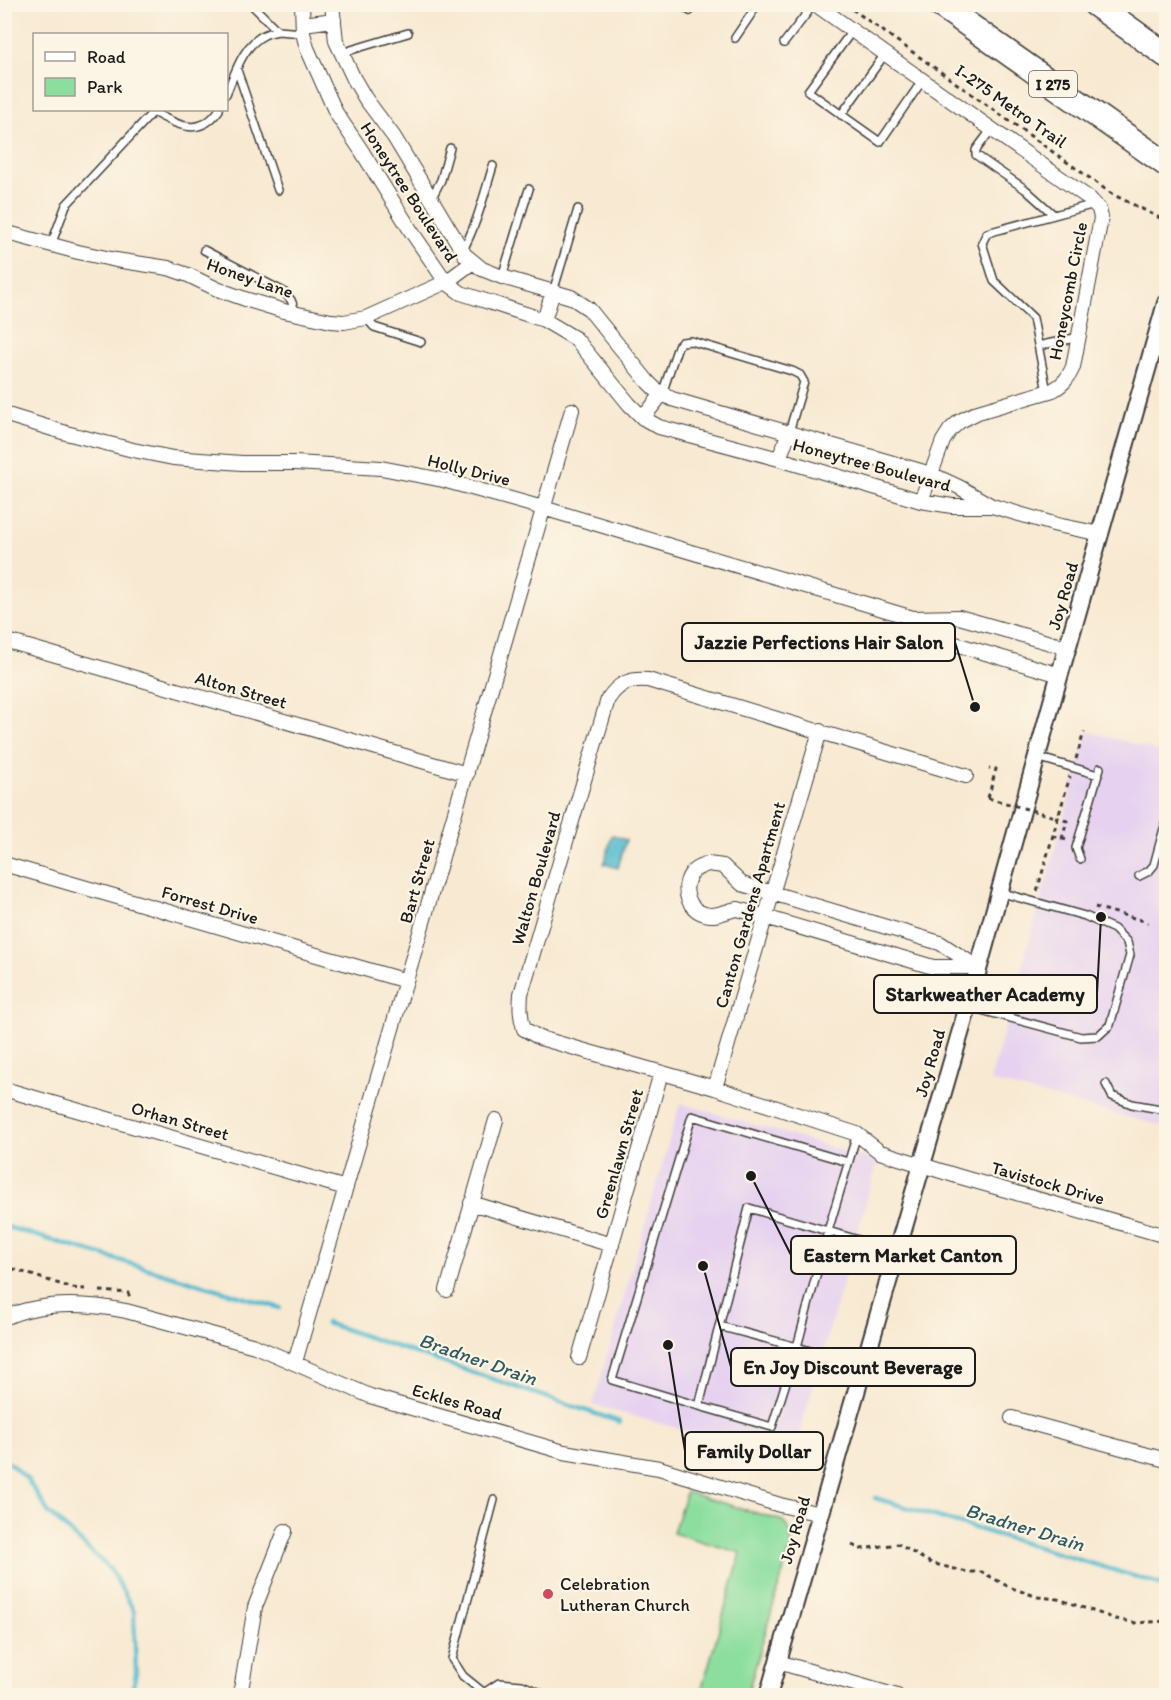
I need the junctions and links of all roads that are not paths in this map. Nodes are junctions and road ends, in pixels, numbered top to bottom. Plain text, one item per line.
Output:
1 (251, 4) edge
2 (302, 4) edge
3 (332, 4) edge
4 (681, 4) edge
5 (697, 4) edge
6 (758, 4) edge
7 (814, 4) edge
8 (939, 4) edge
9 (1095, 4) edge
10 (334, 20) junction
11 (303, 28) junction
12 (278, 31) junction
13 (852, 31) junction
14 (408, 33) dead end
15 (735, 38) dead end
16 (784, 43) dead end
17 (885, 54) junction
18 (343, 55) junction
19 (1167, 55) edge
20 (237, 70) junction
21 (922, 81) junction
22 (228, 90) edge
23 (151, 111) edge
24 (218, 111) edge
25 (842, 115) junction
26 (991, 130) junction
27 (450, 148) dead end
28 (1167, 164) edge
29 (493, 166) dead end
30 (529, 189) dead end
31 (278, 190) dead end
32 (431, 198) junction
33 (1095, 204) junction
34 (578, 209) dead end
35 (1054, 215) junction
36 (4, 232) edge
37 (51, 245) junction
38 (204, 250) dead end
39 (463, 250) junction
40 (473, 262) junction
41 (502, 277) junction
42 (446, 282) junction
43 (553, 292) junction
44 (1167, 303) edge
45 (296, 313) junction
46 (366, 318) junction
47 (544, 320) junction
48 (1078, 337) junction
49 (421, 342) dead end
50 (1038, 346) junction
51 (1047, 392) junction
52 (662, 394) junction
53 (572, 410) dead end
54 (4, 414) edge
55 (644, 418) junction
56 (789, 432) junction
57 (779, 459) junction
58 (931, 474) junction
59 (921, 501) junction
60 (992, 507) junction
61 (543, 508) junction
62 (1101, 534) junction
63 (913, 618) junction
64 (4, 640) edge
65 (1068, 648) junction
66 (1060, 675) junction
67 (820, 731) junction
68 (1037, 757) junction
69 (467, 774) junction
70 (966, 776) dead end
71 (1167, 821) edge
72 (1080, 859) dead end
73 (4, 864) edge
74 (1139, 876) dead end
75 (999, 891) junction
76 (773, 893) junction
77 (766, 918) junction
78 (869, 922) junction
79 (862, 946) junction
80 (977, 967) junction
81 (406, 981) junction
82 (968, 1006) junction
83 (661, 1073) junction
84 (1106, 1084) dead end
85 (716, 1088) junction
86 (4, 1089) edge
87 (1167, 1110) edge
88 (496, 1120) dead end
89 (857, 1134) junction
90 (848, 1162) junction
91 (921, 1164) junction
92 (346, 1188) junction
93 (471, 1203) junction
94 (828, 1231) junction
95 (1167, 1236) edge
96 (612, 1245) junction
97 (896, 1251) junction
98 (447, 1290) dead end
99 (4, 1318) edge
100 (719, 1326) junction
101 (797, 1347) junction
102 (579, 1358) dead end
103 (295, 1362) junction
104 (862, 1368) junction
105 (699, 1406) junction
106 (1012, 1418) dead end
107 (1167, 1460) edge
108 (494, 1500) dead end
109 (820, 1514) junction
110 (285, 1531) dead end
111 (778, 1662) junction
112 (485, 1694) edge
113 (240, 1695) edge
114 (548, 1695) edge
115 (768, 1695) edge
116 (897, 1695) edge

1 - 12 lane
2 - 11 street, Honeytree Boulevard
3 - 10 street, Honeytree Boulevard
4 - 5 lane
6 - 15 lane
7 - 13 street, Honeycomb Circle
7 - 16 lane
8 - 28 highway, I 275
9 - 19 highway
10 - 11 street
10 - 18 street, Honeytree Boulevard
11 - 12 lane
11 - 42 street, Honeytree Boulevard
12 - 20 lane
13 - 17 street, Honeycomb Circle
13 - 25 lane
14 - 18 lane
17 - 21 street, Honeycomb Circle
17 - 25 lane
18 - 32 street, Honeytree Boulevard
20 - 22 lane
20 - 31 lane
21 - 25 lane
21 - 26 street, Honeycomb Circle
23 - 24 lane
23 - 37 lane
26 - 33 street, Honeycomb Circle
26 - 35 lane
27 - 32 lane
29 - 39 lane
30 - 41 lane
32 - 39 street, Honeytree Boulevard
33 - 35 lane
33 - 48 street, Honeycomb Circle
34 - 43 lane
35 - 50 lane
36 - 37 street, Honey Lane
37 - 45 street, Honey Lane
38 - 45 lane
39 - 40 street, Honeytree Boulevard
40 - 41 street, Honeytree Boulevard
40 - 42 street, Honey Lane
41 - 43 street, Honeytree Boulevard
42 - 46 street, Honey Lane
42 - 47 street, Honeytree Boulevard
43 - 47 street
43 - 52 street, Honeytree Boulevard
44 - 62 street, Joy Road
45 - 46 street, Honey Lane
46 - 49 lane
47 - 55 street, Honeytree Boulevard
48 - 50 lane
48 - 51 street, Honeycomb Circle
50 - 51 lane
51 - 58 street, Honeycomb Circle
52 - 55 street
52 - 56 street, Honeytree Boulevard
52 - 56 lane
53 - 61 street, Bart Street
54 - 61 street, Holly Drive
55 - 57 street, Honeytree Boulevard
56 - 57 street, Honeytree Boulevard
56 - 58 street, Honeytree Boulevard
57 - 59 street, Honeytree Boulevard
58 - 59 street, Honeycomb Circle
58 - 60 street, Honeytree Boulevard
59 - 60 street, Honeytree Boulevard
60 - 62 street, Honeytree Boulevard
61 - 63 street, Holly Drive
61 - 69 street, Bart Street
62 - 65 street, Joy Road
63 - 65 street, Holly Drive
63 - 66 street, Holly Drive
64 - 69 street, Alton Street
65 - 66 street, Joy Road
66 - 68 street, Joy Road
67 - 70 street, Walton Boulevard
67 - 76 street, Canton Gardens Apartment
67 - 83 street, Walton Boulevard
68 - 72 lane
68 - 75 street, Joy Road
69 - 81 street, Bart Street
71 - 74 lane
73 - 81 street, Forrest Drive
75 - 80 street, Joy Road
75 - 82 lane
76 - 77 street, Canton Gardens Apartment
76 - 77 street
76 - 78 street
77 - 79 street
77 - 85 street, Canton Gardens Apartment
78 - 79 street
78 - 80 street
79 - 80 street
80 - 82 street, Joy Road
81 - 92 street, Bart Street
82 - 91 street, Joy Road
83 - 85 street, Walton Boulevard
83 - 96 street, Greenlawn Street
84 - 87 lane
85 - 89 street, Walton Boulevard
86 - 92 street, Orhan Street
88 - 93 street
89 - 90 lane
89 - 91 street, Walton Boulevard
90 - 94 lane
90 - 105 lane
91 - 95 street, Tavistock Drive
91 - 97 street, Joy Road
92 - 103 street, Bart Street
93 - 96 street, Greenlawn Street
93 - 98 street
94 - 97 lane
94 - 100 lane
94 - 101 lane
96 - 102 street, Greenlawn Street
97 - 104 street, Joy Road
99 - 103 street, Eckles Road
100 - 101 lane
100 - 105 lane
101 - 104 lane
101 - 105 lane
103 - 109 street, Eckles Road
104 - 109 street, Joy Road
106 - 107 street
108 - 112 lane
109 - 111 street, Joy Road
110 - 113 street
111 - 115 street, Joy Road
111 - 116 street
112 - 114 lane

